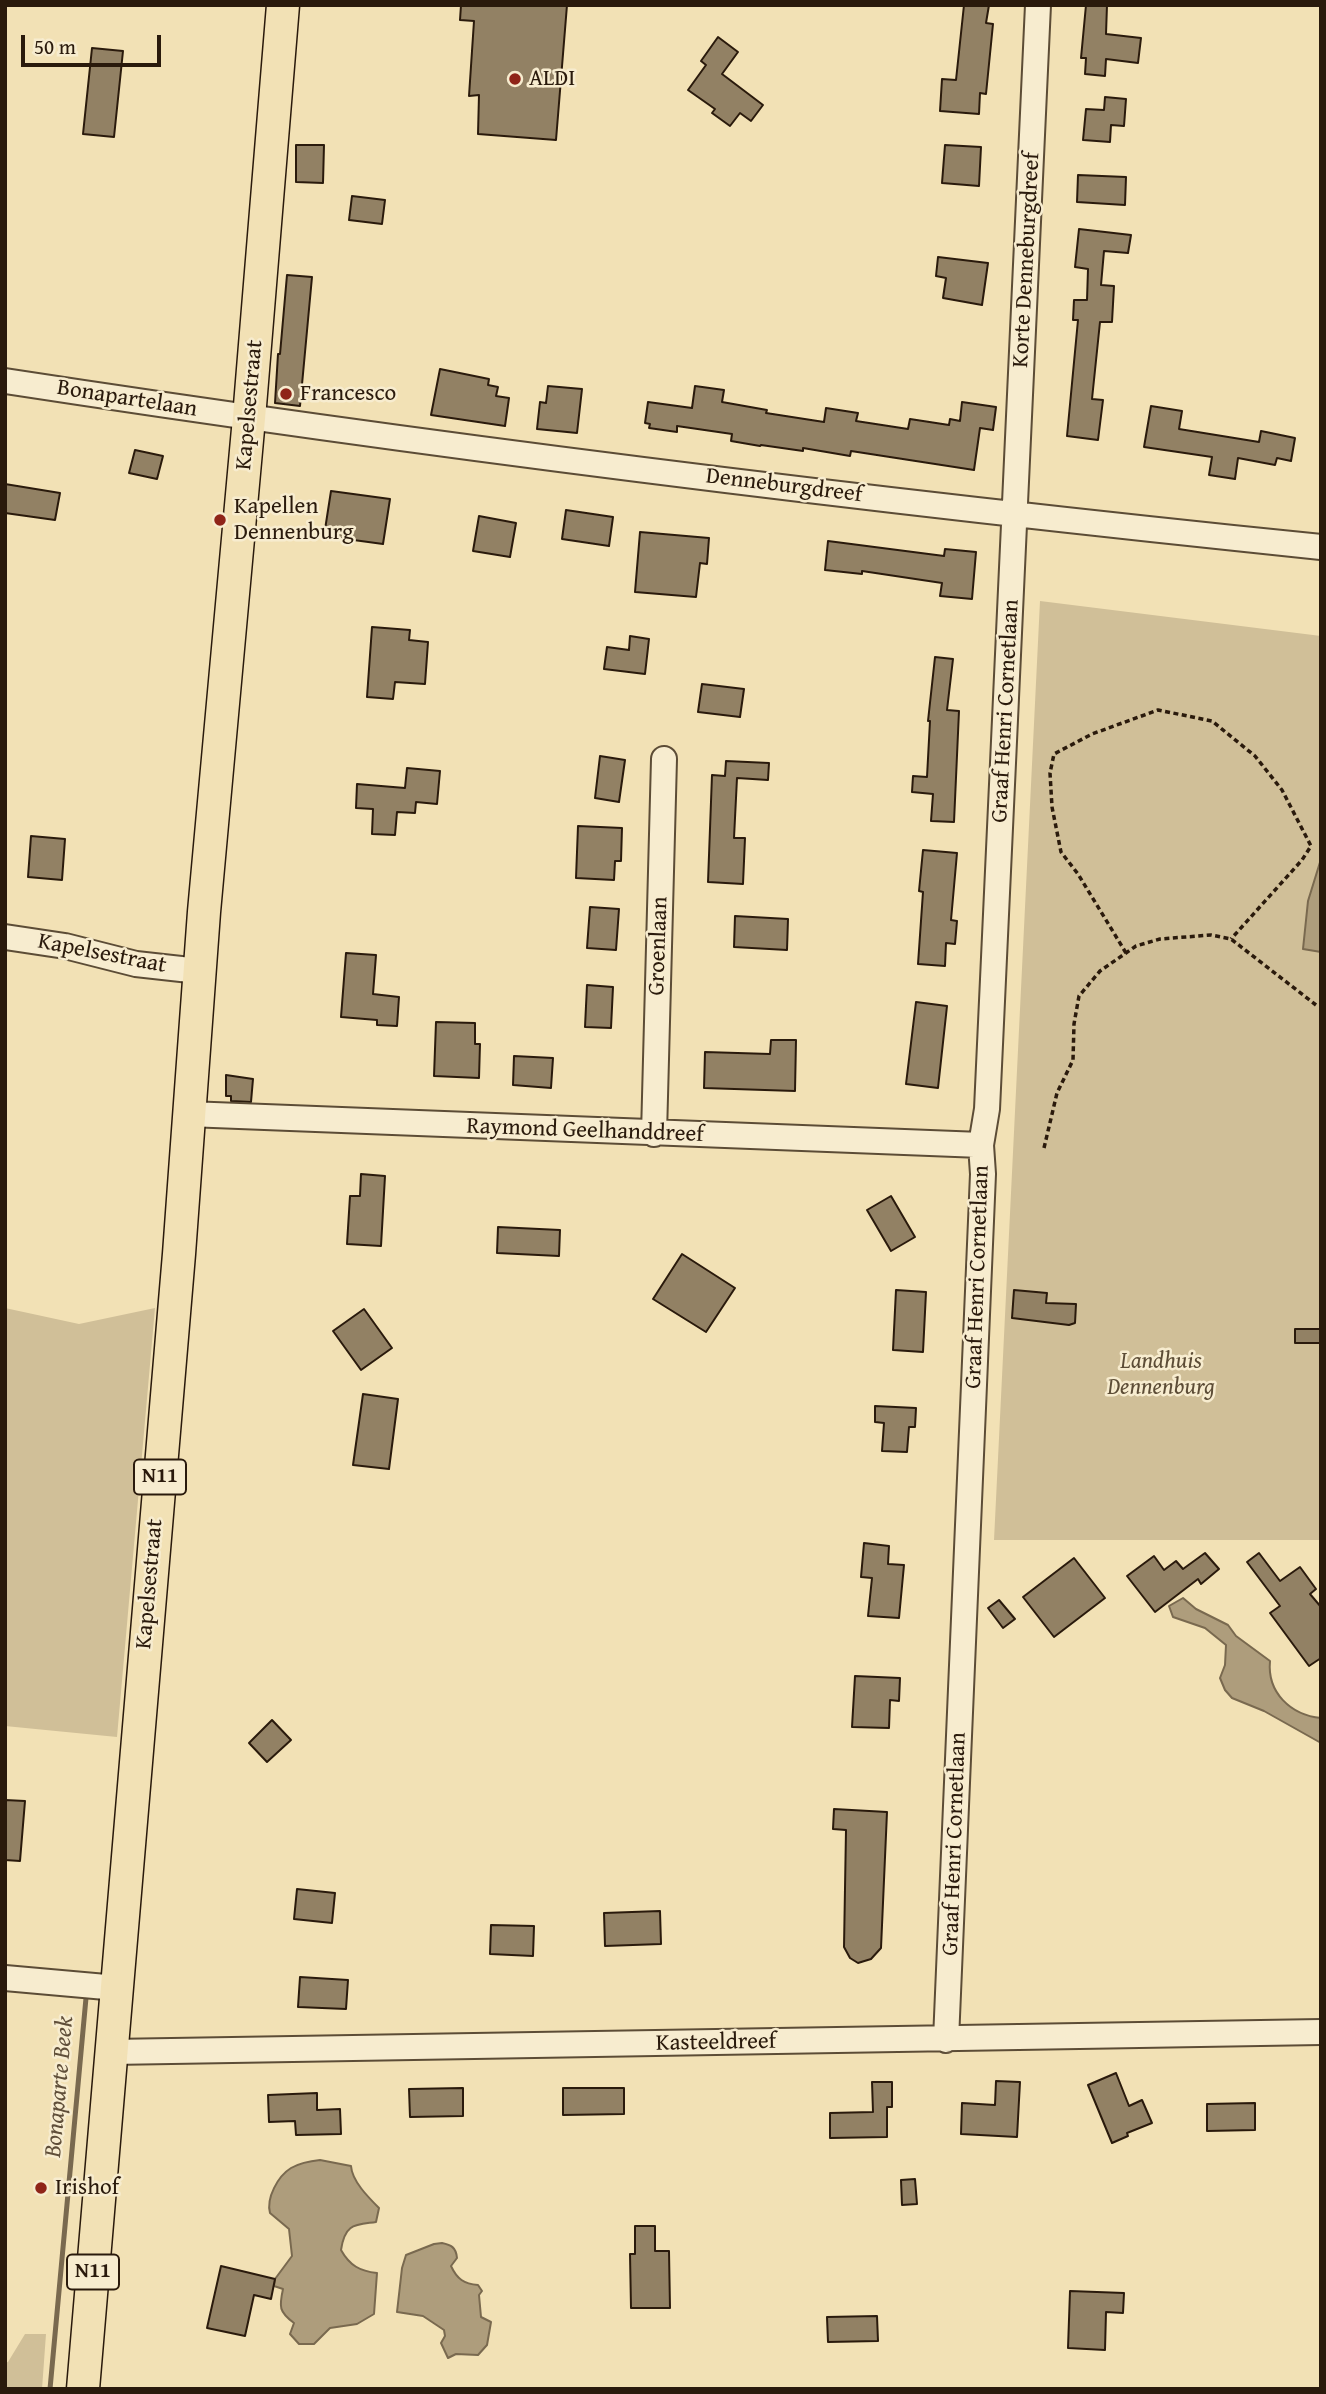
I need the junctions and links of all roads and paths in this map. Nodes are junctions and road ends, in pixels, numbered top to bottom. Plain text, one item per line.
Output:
1 (283, 5) edge
2 (1038, 5) edge
3 (5, 381) edge
4 (249, 418) junction
5 (1016, 516) junction
6 (1321, 547) edge
7 (664, 759) dead end
8 (5, 937) edge
9 (1231, 939) junction
10 (1126, 953) junction
11 (199, 971) junction
12 (1316, 1005) dead end
13 (188, 1114) junction
14 (654, 1134) junction
15 (981, 1145) junction
16 (1044, 1148) dead end
17 (5, 1978) edge
18 (117, 1988) junction
19 (1321, 2032) edge
20 (946, 2040) junction
21 (111, 2052) junction
22 (83, 2389) edge

1 - 4 main road, Kapelsestraat / N11
2 - 5 street, Korte Denneburgdreef
3 - 4 street, Bonapartelaan
4 - 5 street, Denneburgdreef
4 - 11 main road, Kapelsestraat / N11
5 - 6 street, Denneburgdreef
5 - 15 street, Graaf Henri Cornetlaan
7 - 14 street, Groenlaan
8 - 11 street, Kapelsestraat
9 - 10 path
9 - 10 path
9 - 12 path
10 - 16 path
11 - 13 main road, Kapelsestraat / N11
13 - 14 street, Raymond Geelhanddreef
13 - 18 main road, Kapelsestraat / N11
14 - 15 street, Raymond Geelhanddreef
15 - 20 street, Graaf Henri Cornetlaan
17 - 18 street
18 - 21 main road, Kapelsestraat / N11
19 - 20 street, Kasteeldreef
20 - 21 street, Kasteeldreef
21 - 22 main road, Kapelsestraat / N11

